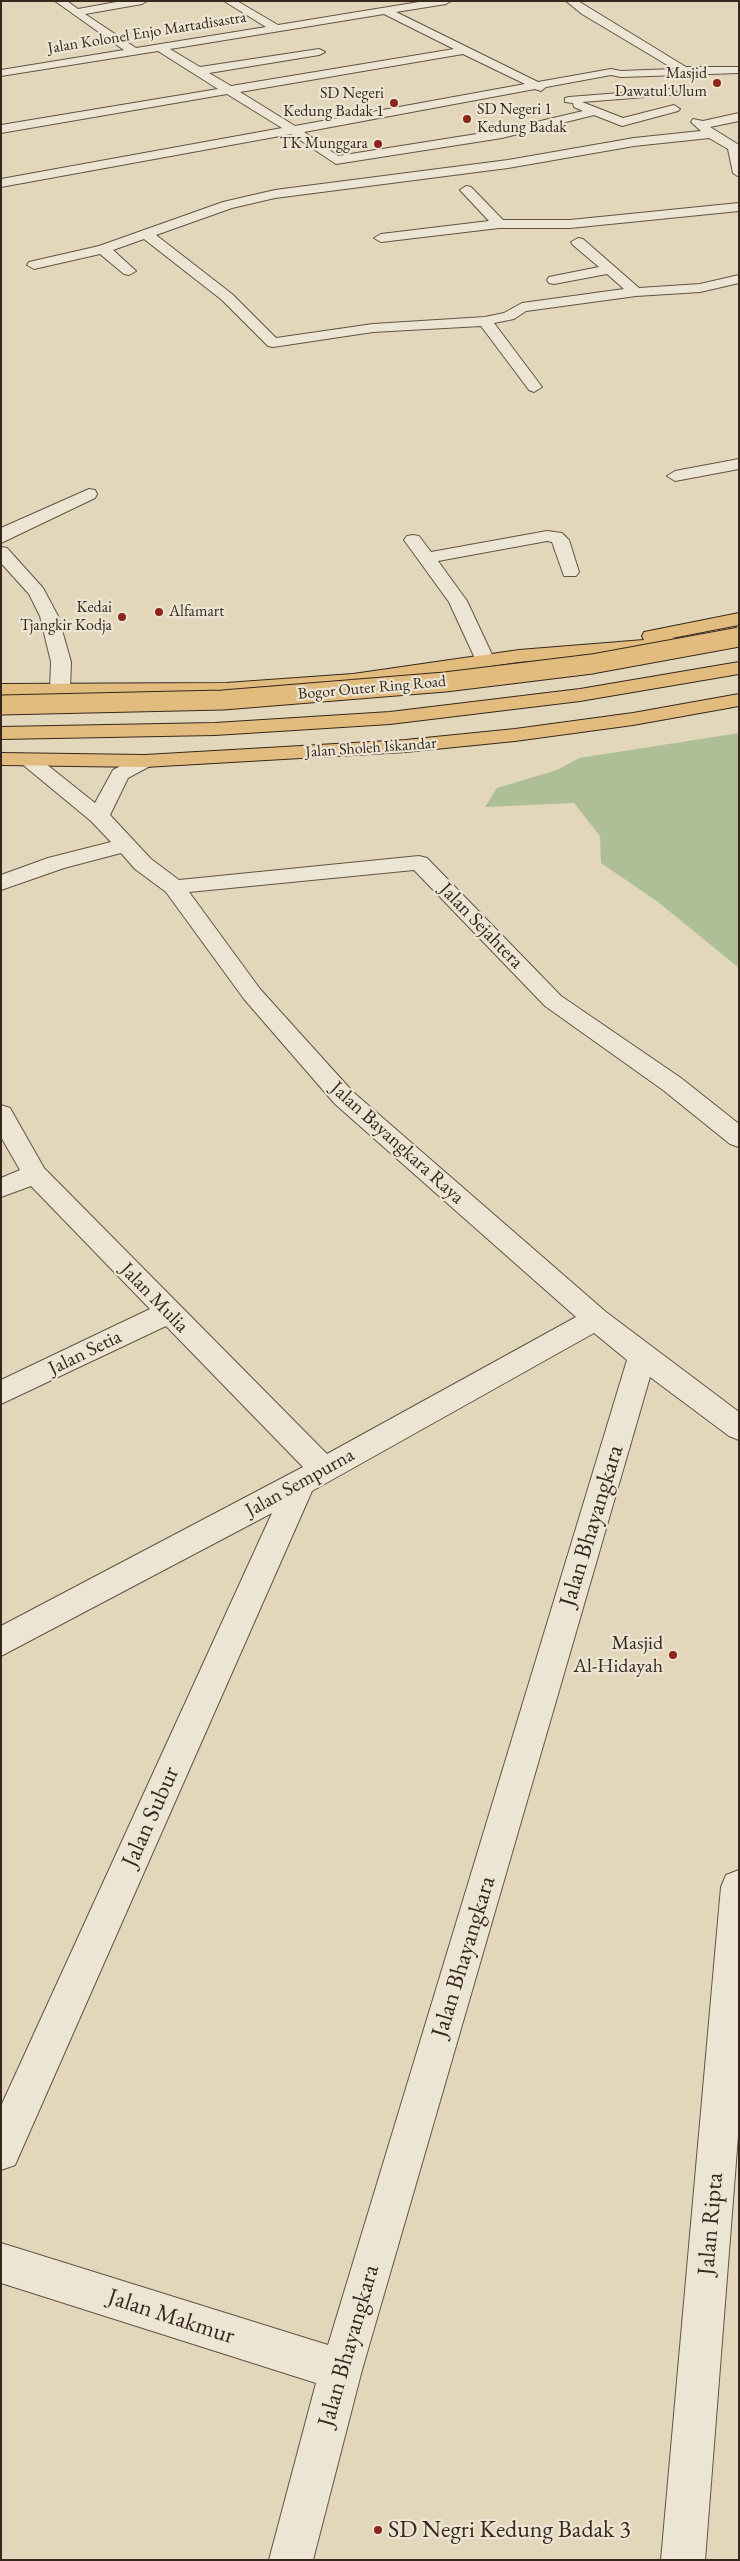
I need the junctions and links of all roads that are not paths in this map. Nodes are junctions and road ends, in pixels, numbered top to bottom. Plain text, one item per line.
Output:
1 (60, 1) edge
2 (142, 1) edge
3 (229, 1) edge
4 (446, 1) edge
5 (572, 2) edge
6 (556, 4) dead end
7 (386, 6) edge
8 (76, 12) junction
9 (277, 29) junction
10 (159, 47) junction
11 (466, 50) junction
12 (133, 51) junction
13 (319, 52) dead end
14 (739, 70) edge
15 (198, 71) junction
16 (687, 71) junction
17 (1, 73) edge
18 (536, 86) junction
19 (228, 91) junction
20 (671, 92) junction
21 (560, 97) junction
22 (674, 109) junction
23 (594, 112) junction
24 (739, 117) edge
25 (701, 125) junction
26 (1, 129) edge
27 (292, 129) junction
28 (711, 134) junction
29 (739, 173) edge
30 (1, 183) edge
31 (466, 190) dead end
32 (739, 207) edge
33 (499, 224) junction
34 (146, 234) junction
35 (382, 238) dead end
36 (578, 242) dead end
37 (103, 249) junction
38 (34, 265) dead end
39 (610, 269) junction
40 (128, 271) dead end
41 (739, 279) edge
42 (554, 280) dead end
43 (636, 292) junction
44 (485, 321) junction
45 (534, 387) dead end
46 (739, 464) edge
47 (675, 476) dead end
48 (90, 494) dead end
49 (1, 538) edge
50 (413, 540) dead end
51 (1, 552) edge
52 (426, 558) junction
53 (570, 572) dead end
54 (739, 619) edge
55 (739, 638) edge
56 (590, 649) junction
57 (485, 661) junction
58 (739, 668) edge
59 (1, 690) edge
60 (60, 690) junction
61 (739, 700) edge
62 (1, 705) edge
63 (1, 733) edge
64 (1, 759) edge
65 (28, 760) junction
66 (145, 761) junction
67 (98, 816) junction
68 (126, 845) junction
69 (1, 884) edge
70 (174, 887) junction
71 (1, 1114) edge
72 (739, 1138) edge
73 (35, 1174) junction
74 (1, 1188) edge
75 (168, 1313) junction
76 (596, 1319) junction
77 (642, 1356) junction
78 (1, 1393) edge
79 (739, 1428) edge
80 (312, 1476) junction
81 (1, 1642) edge
82 (739, 1887) edge
83 (1, 2152) edge
84 (1, 2263) edge
85 (341, 2370) junction
86 (290, 2560) edge
87 (683, 2560) edge

1 - 8 street
2 - 8 street
3 - 9 street
4 - 7 street, Jalan Kolonel Enjo Martadisastra
5 - 6 street
5 - 16 street
7 - 9 street, Jalan Kolonel Enjo Martadisastra
7 - 11 street
8 - 12 street
9 - 10 street, Jalan Kolonel Enjo Martadisastra
10 - 12 street, Jalan Kolonel Enjo Martadisastra
10 - 15 street
11 - 18 street
11 - 19 street
12 - 17 street, Jalan Kolonel Enjo Martadisastra
13 - 15 street
14 - 16 street
15 - 19 street
16 - 18 street
16 - 20 street
18 - 21 street
18 - 27 street
19 - 26 street
19 - 27 street
20 - 21 street
20 - 22 street
21 - 23 street
22 - 23 street
22 - 25 street
23 - 27 street
24 - 25 street
25 - 28 street
27 - 30 street
28 - 29 street
28 - 34 street
31 - 33 street
32 - 33 street
33 - 35 street
34 - 37 street
34 - 44 street
36 - 39 street
37 - 38 street
37 - 40 street
39 - 42 street
39 - 43 street
41 - 43 street
43 - 44 street
44 - 45 street
46 - 47 street
48 - 49 street
50 - 52 street
51 - 60 street
52 - 53 street
52 - 57 street
54 - 56 highway
55 - 56 highway
55 - 62 highway, Bogor Outer Ring Road, bridge
56 - 57 highway
57 - 60 highway
58 - 63 highway, Bogor Outer Ring Road
59 - 60 highway
61 - 66 highway, Jalan Sholeh Iskandar
64 - 65 highway, Jalan Sholeh Iskandar
65 - 66 highway, Jalan Sholeh Iskandar
65 - 67 street, Jalan Bayangkara Raya
66 - 67 street
67 - 68 street, Jalan Bayangkara Raya
68 - 69 street
68 - 70 street, Jalan Bayangkara Raya
70 - 72 street, Jalan Sejahtera
70 - 76 street, Jalan Bayangkara Raya
71 - 73 street, Jalan Mulia
73 - 74 street
73 - 75 street, Jalan Mulia
75 - 78 street, Jalan Setia
75 - 80 street, Jalan Mulia
76 - 77 street, Jalan Bayangkara Raya
76 - 80 street, Jalan Sempurna
77 - 79 street, Jalan Bayangkara Raya
77 - 85 street, Jalan Bhayangkara
80 - 81 street, Jalan Sempurna
80 - 83 street, Jalan Subur
82 - 87 street, Jalan Ripta
84 - 85 street, Jalan Makmur
85 - 86 street, Jalan Bhayangkara

